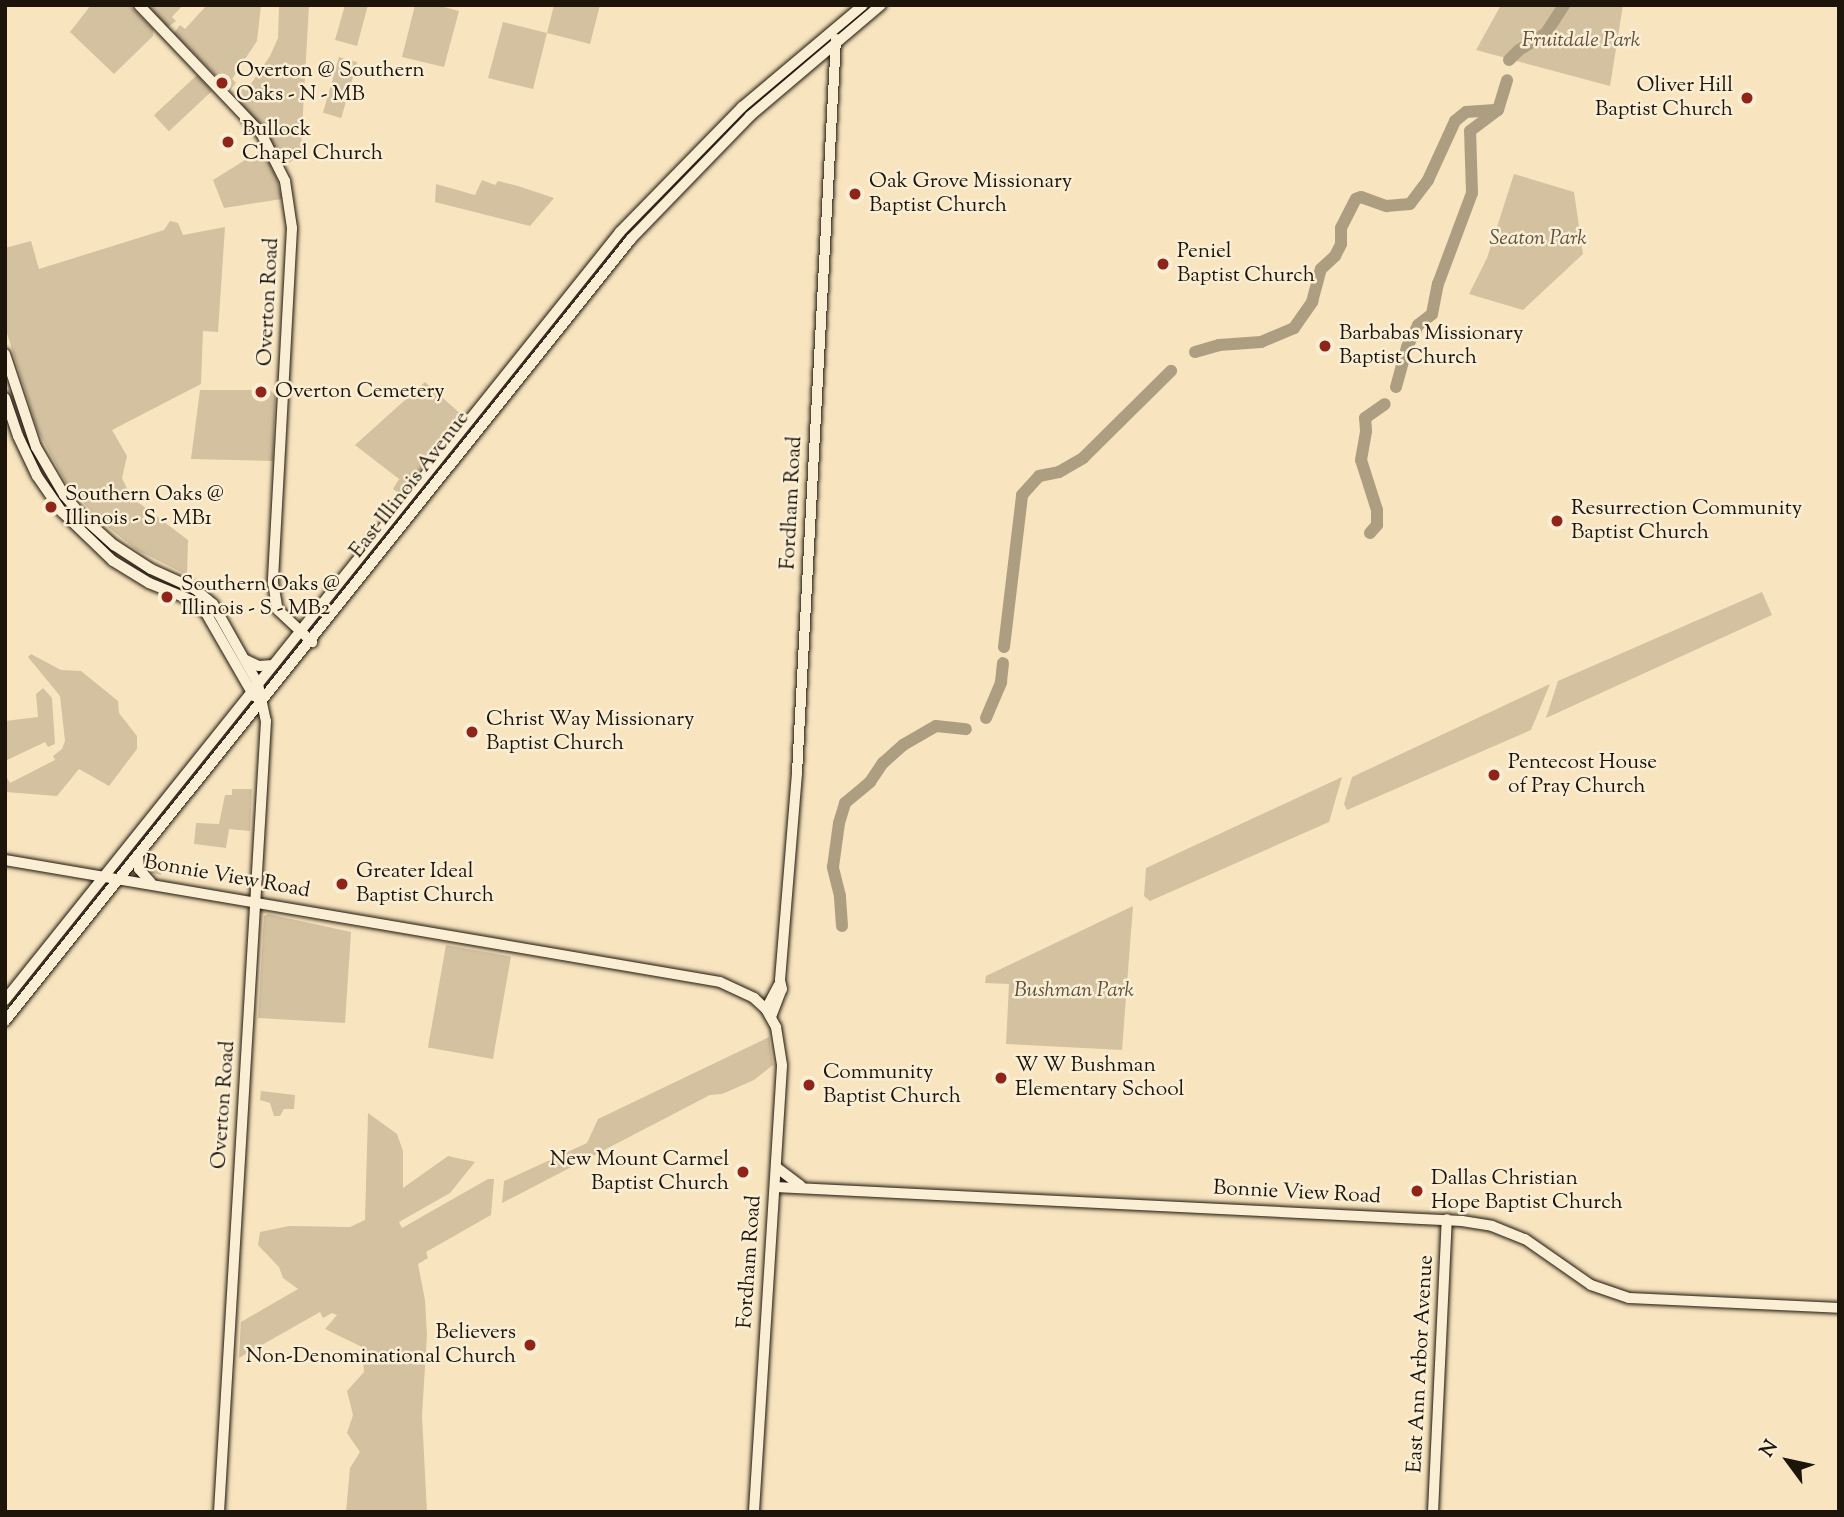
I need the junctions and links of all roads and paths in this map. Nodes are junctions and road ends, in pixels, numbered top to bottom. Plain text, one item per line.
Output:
1 (139, 5) edge
2 (863, 5) edge
3 (881, 5) edge
4 (836, 27) junction
5 (836, 42) junction
6 (808, 66) junction
7 (834, 76) junction
8 (742, 107) junction
9 (750, 116) junction
10 (5, 354) edge
11 (5, 398) edge
12 (64, 495) junction
13 (54, 502) junction
14 (202, 594) junction
15 (195, 603) junction
16 (300, 631) junction
17 (312, 642) junction
18 (246, 660) junction
19 (273, 665) junction
20 (254, 689) junction
21 (260, 703) junction
22 (187, 772) junction
23 (197, 781) junction
24 (138, 855) junction
25 (5, 860) edge
26 (75, 871) junction
27 (104, 876) junction
28 (119, 878) junction
29 (151, 883) junction
30 (85, 900) junction
31 (256, 900) junction
32 (28, 971) junction
33 (38, 979) junction
34 (5, 1000) edge
35 (769, 1013) junction
36 (5, 1021) edge
37 (776, 1167) junction
38 (775, 1187) junction
39 (804, 1188) junction
40 (1447, 1219) junction
41 (1839, 1308) edge
42 (219, 1512) edge
43 (754, 1512) edge
44 (1433, 1512) edge

1 - 16 street, Overton Road
2 - 4 street, East Illinois Avenue
3 - 5 street, East Illinois Avenue
4 - 5 street, Fordham Road
4 - 8 street, East Illinois Avenue
5 - 6 street, East Illinois Avenue
5 - 7 street, Fordham Road
6 - 7 street
6 - 9 street, East Illinois Avenue
7 - 35 street, Fordham Road
8 - 9 street
8 - 16 street, East Illinois Avenue
9 - 17 street, East Illinois Avenue
10 - 12 street
11 - 13 street
12 - 13 street
12 - 14 street
13 - 15 street
14 - 15 street
14 - 18 street
15 - 20 street
16 - 17 street, Overton Road
16 - 19 street, East Illinois Avenue
17 - 21 street, East Illinois Avenue
18 - 19 street
18 - 20 street
19 - 20 street, East Illinois Avenue
20 - 21 street, Overton Road
20 - 22 street, East Illinois Avenue
21 - 23 street, East Illinois Avenue
21 - 31 street, Overton Road
22 - 23 street
22 - 27 street, East Illinois Avenue
23 - 24 street, East Illinois Avenue
24 - 28 street, East Illinois Avenue
24 - 29 street
25 - 26 street, Bonnie View Road
26 - 27 street, Bonnie View Road
26 - 30 street
27 - 28 street, Bonnie View Road
27 - 30 street, East Illinois Avenue
28 - 29 street, Bonnie View Road
28 - 33 street, East Illinois Avenue
29 - 31 street, Bonnie View Road
30 - 32 street, East Illinois Avenue
31 - 35 street, Bonnie View Road
31 - 42 street, Overton Road
32 - 33 street
32 - 34 street, East Illinois Avenue
33 - 36 street, East Illinois Avenue
35 - 37 street, Fordham Road
37 - 38 street, Fordham Road
37 - 39 street
38 - 39 street, Bonnie View Road
38 - 43 street, Fordham Road
39 - 40 street, Bonnie View Road
40 - 41 street, Bonnie View Road
40 - 44 street, East Ann Arbor Avenue

